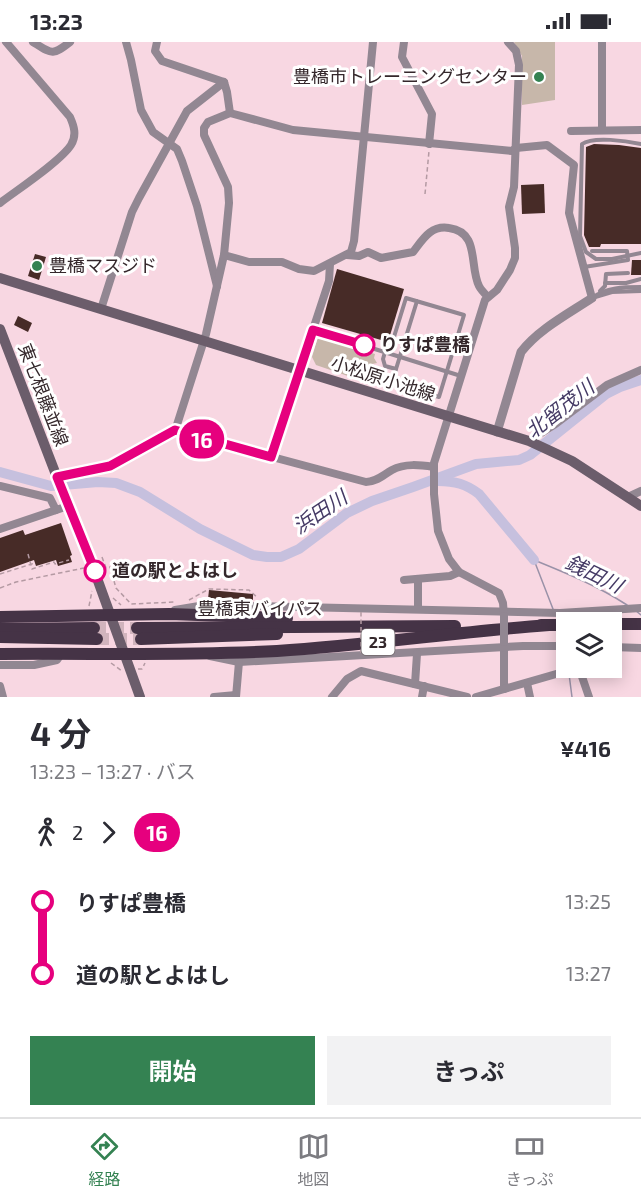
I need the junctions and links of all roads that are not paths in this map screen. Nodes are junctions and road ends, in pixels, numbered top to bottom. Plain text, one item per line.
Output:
1 (6, 42) edge
2 (33, 42) edge
3 (70, 42) edge
4 (126, 42) edge
5 (157, 42) edge
6 (373, 42) edge
7 (404, 42) edge
8 (508, 42) edge
9 (602, 42) edge
10 (224, 82) junction
11 (230, 113) junction
12 (602, 130) junction
13 (641, 130) edge
14 (572, 131) dead end
15 (363, 137) junction
16 (170, 142) junction
17 (429, 144) junction
18 (641, 144) edge
19 (516, 148) junction
20 (0, 203) edge
21 (592, 251) dead end
22 (641, 253) edge
23 (224, 255) junction
24 (347, 255) junction
25 (627, 256) junction
26 (330, 264) junction
27 (584, 267) junction
28 (628, 273) dead end
29 (0, 278) edge
30 (641, 279) edge
31 (605, 283) junction
32 (217, 286) junction
33 (641, 289) edge
34 (595, 296) junction
35 (488, 297) junction
36 (417, 301) junction
37 (101, 309) junction
38 (0, 329) edge
39 (313, 330) junction
40 (203, 341) junction
41 (4, 350) edge
42 (387, 353) junction
43 (400, 357) junction
44 (396, 369) junction
45 (301, 370) junction
46 (641, 370) edge
47 (446, 371) junction
48 (461, 376) junction
49 (449, 417) junction
50 (175, 430) junction
51 (497, 432) junction
52 (531, 442) junction
53 (271, 457) junction
54 (434, 469) junction
55 (57, 477) junction
56 (0, 486) edge
57 (641, 491) edge
58 (628, 497) junction
59 (68, 506) junction
60 (641, 506) edge
61 (56, 510) junction
62 (0, 529) edge
63 (459, 572) junction
64 (418, 579) junction
65 (404, 580) dead end
66 (640, 608) edge
67 (418, 609) junction
68 (504, 613) junction
69 (169, 614) junction
70 (3, 615) edge
71 (109, 615) junction
72 (549, 625) junction
73 (556, 625) edge
74 (402, 626) junction
75 (0, 629) edge
76 (139, 633) tunnel mouth
77 (0, 637) edge
78 (504, 645) junction
79 (556, 646) edge
80 (622, 647) edge
81 (641, 648) edge
82 (62, 653) junction
83 (0, 654) edge
84 (206, 654) junction
85 (417, 654) junction
86 (124, 655) junction
87 (361, 655) junction
88 (238, 662) junction
89 (0, 665) edge
90 (362, 671) junction
91 (556, 674) edge
92 (578, 678) edge
93 (527, 683) junction
94 (420, 685) junction
95 (0, 686) edge
96 (504, 689) junction
97 (236, 696) edge
98 (3, 697) edge
99 (140, 697) edge
100 (214, 697) edge
101 (332, 697) edge
102 (422, 697) edge
103 (467, 697) edge
104 (476, 697) edge
105 (530, 697) edge
106 (589, 697) edge

1 - 20 street
2 - 3 street
4 - 16 street
5 - 10 street
6 - 15 street
7 - 17 street
8 - 19 street
9 - 12 street
10 - 11 street
10 - 16 street
11 - 15 street
11 - 23 street
12 - 13 street
12 - 14 street
15 - 17 street
15 - 24 street
16 - 32 street
16 - 37 street
17 - 19 street
18 - 25 lane
19 - 27 street
19 - 35 street
21 - 25 lane
22 - 25 lane
23 - 26 street
23 - 32 street
24 - 26 street
24 - 35 street
25 - 27 lane
26 - 39 street
27 - 34 street
28 - 31 lane
29 - 37 main road, 小松原小池線
30 - 31 lane
31 - 34 lane
32 - 40 street
33 - 34 lane
34 - 51 street
35 - 48 street
36 - 42 lane
36 - 43 lane
36 - 47 lane
37 - 40 main road, 小松原小池線
38 - 41 main road, 東七根藤並線
39 - 42 lane
39 - 45 street
40 - 45 main road, 小松原小池線
40 - 50 street
41 - 55 main road, 東七根藤並線
42 - 43 lane
42 - 44 lane
43 - 44 lane
43 - 47 lane
44 - 47 lane
45 - 49 main road, 小松原小池線
45 - 53 street
46 - 52 street
47 - 48 lane
48 - 49 street
49 - 51 main road, 小松原小池線
49 - 54 street
50 - 53 street
50 - 55 street
51 - 52 main road, 小松原小池線
52 - 58 main road, 小松原小池線
53 - 54 street
54 - 63 street
55 - 59 main road, 東七根藤並線
56 - 61 street
57 - 58 street
58 - 60 main road, 小松原小池線
59 - 61 street
59 - 71 main road, 東七根藤並線
61 - 62 street
63 - 64 street
63 - 68 street
64 - 65 street
64 - 67 street
66 - 68 street
67 - 68 street
67 - 69 street
68 - 78 street, bridge
69 - 71 highway, 23
69 - 74 highway, 23
70 - 71 highway, 23
71 - 86 main road, 東七根藤並線
72 - 73 highway, 豊橋東バイパス / 23
72 - 74 highway, 豊橋東バイパス / 23
72 - 84 highway, 23
74 - 76 highway, 豊橋東バイパス / 23
75 - 77 highway
78 - 79 street
78 - 85 street
78 - 96 street
80 - 81 street
82 - 83 highway, 23
82 - 86 highway, 23
82 - 89 street
84 - 86 highway, 23
84 - 88 street
85 - 87 street
85 - 94 street
86 - 99 main road, 東七根藤並線
87 - 88 street
87 - 90 street
88 - 97 street
90 - 94 street
90 - 101 street
91 - 93 street
92 - 106 street
93 - 96 street
93 - 105 street
94 - 102 street
94 - 103 street
95 - 98 street
96 - 104 street
97 - 100 street

